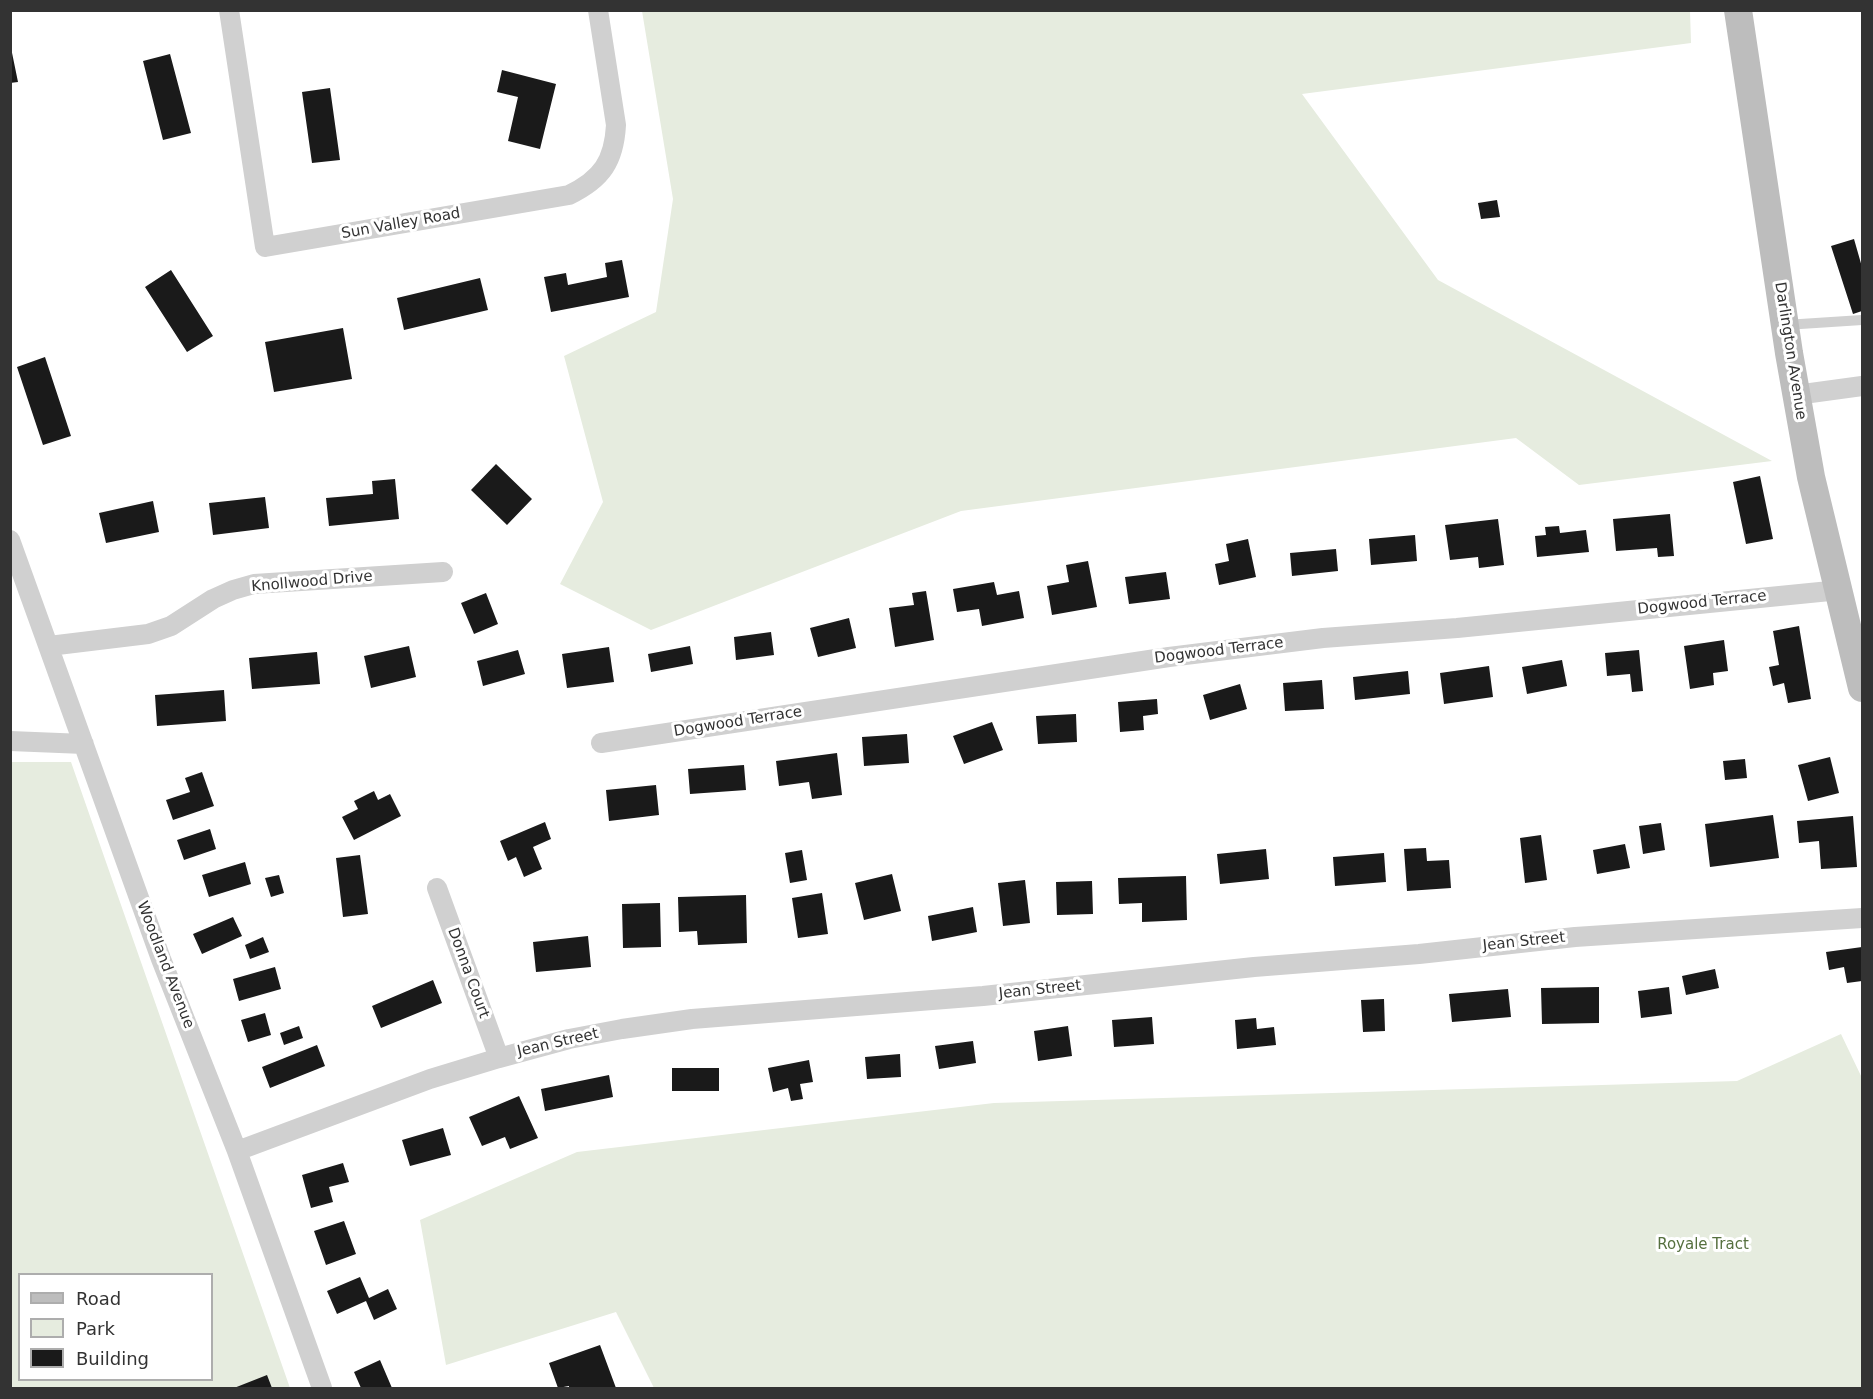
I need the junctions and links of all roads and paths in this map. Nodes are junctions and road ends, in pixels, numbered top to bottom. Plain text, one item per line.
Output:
1 (229, 10) edge
2 (598, 10) edge
3 (1738, 10) edge
4 (1863, 320) edge
5 (1785, 326) junction
6 (1863, 387) edge
7 (1796, 395) junction
8 (10, 540) edge
9 (443, 572) dead end
10 (1840, 590) junction
11 (49, 646) junction
12 (1863, 688) edge
13 (10, 741) edge
14 (601, 743) dead end
15 (84, 744) junction
16 (437, 888) dead end
17 (1863, 918) edge
18 (499, 1058) junction
19 (237, 1151) junction
20 (322, 1389) edge

1 - 2 street, Sun Valley Road
3 - 5 main road, Darlington Avenue
4 - 5 lane
5 - 7 main road, Darlington Avenue
6 - 7 street
7 - 10 main road, Darlington Avenue
8 - 11 street, Woodland Avenue
9 - 11 street, Knollwood Drive
10 - 12 main road, Darlington Avenue
10 - 14 street, Dogwood Terrace
11 - 15 street, Woodland Avenue
13 - 15 street
15 - 19 street, Woodland Avenue
16 - 18 street, Donna Court
17 - 18 street, Jean Street
18 - 19 street, Jean Street
19 - 20 street, Woodland Avenue

